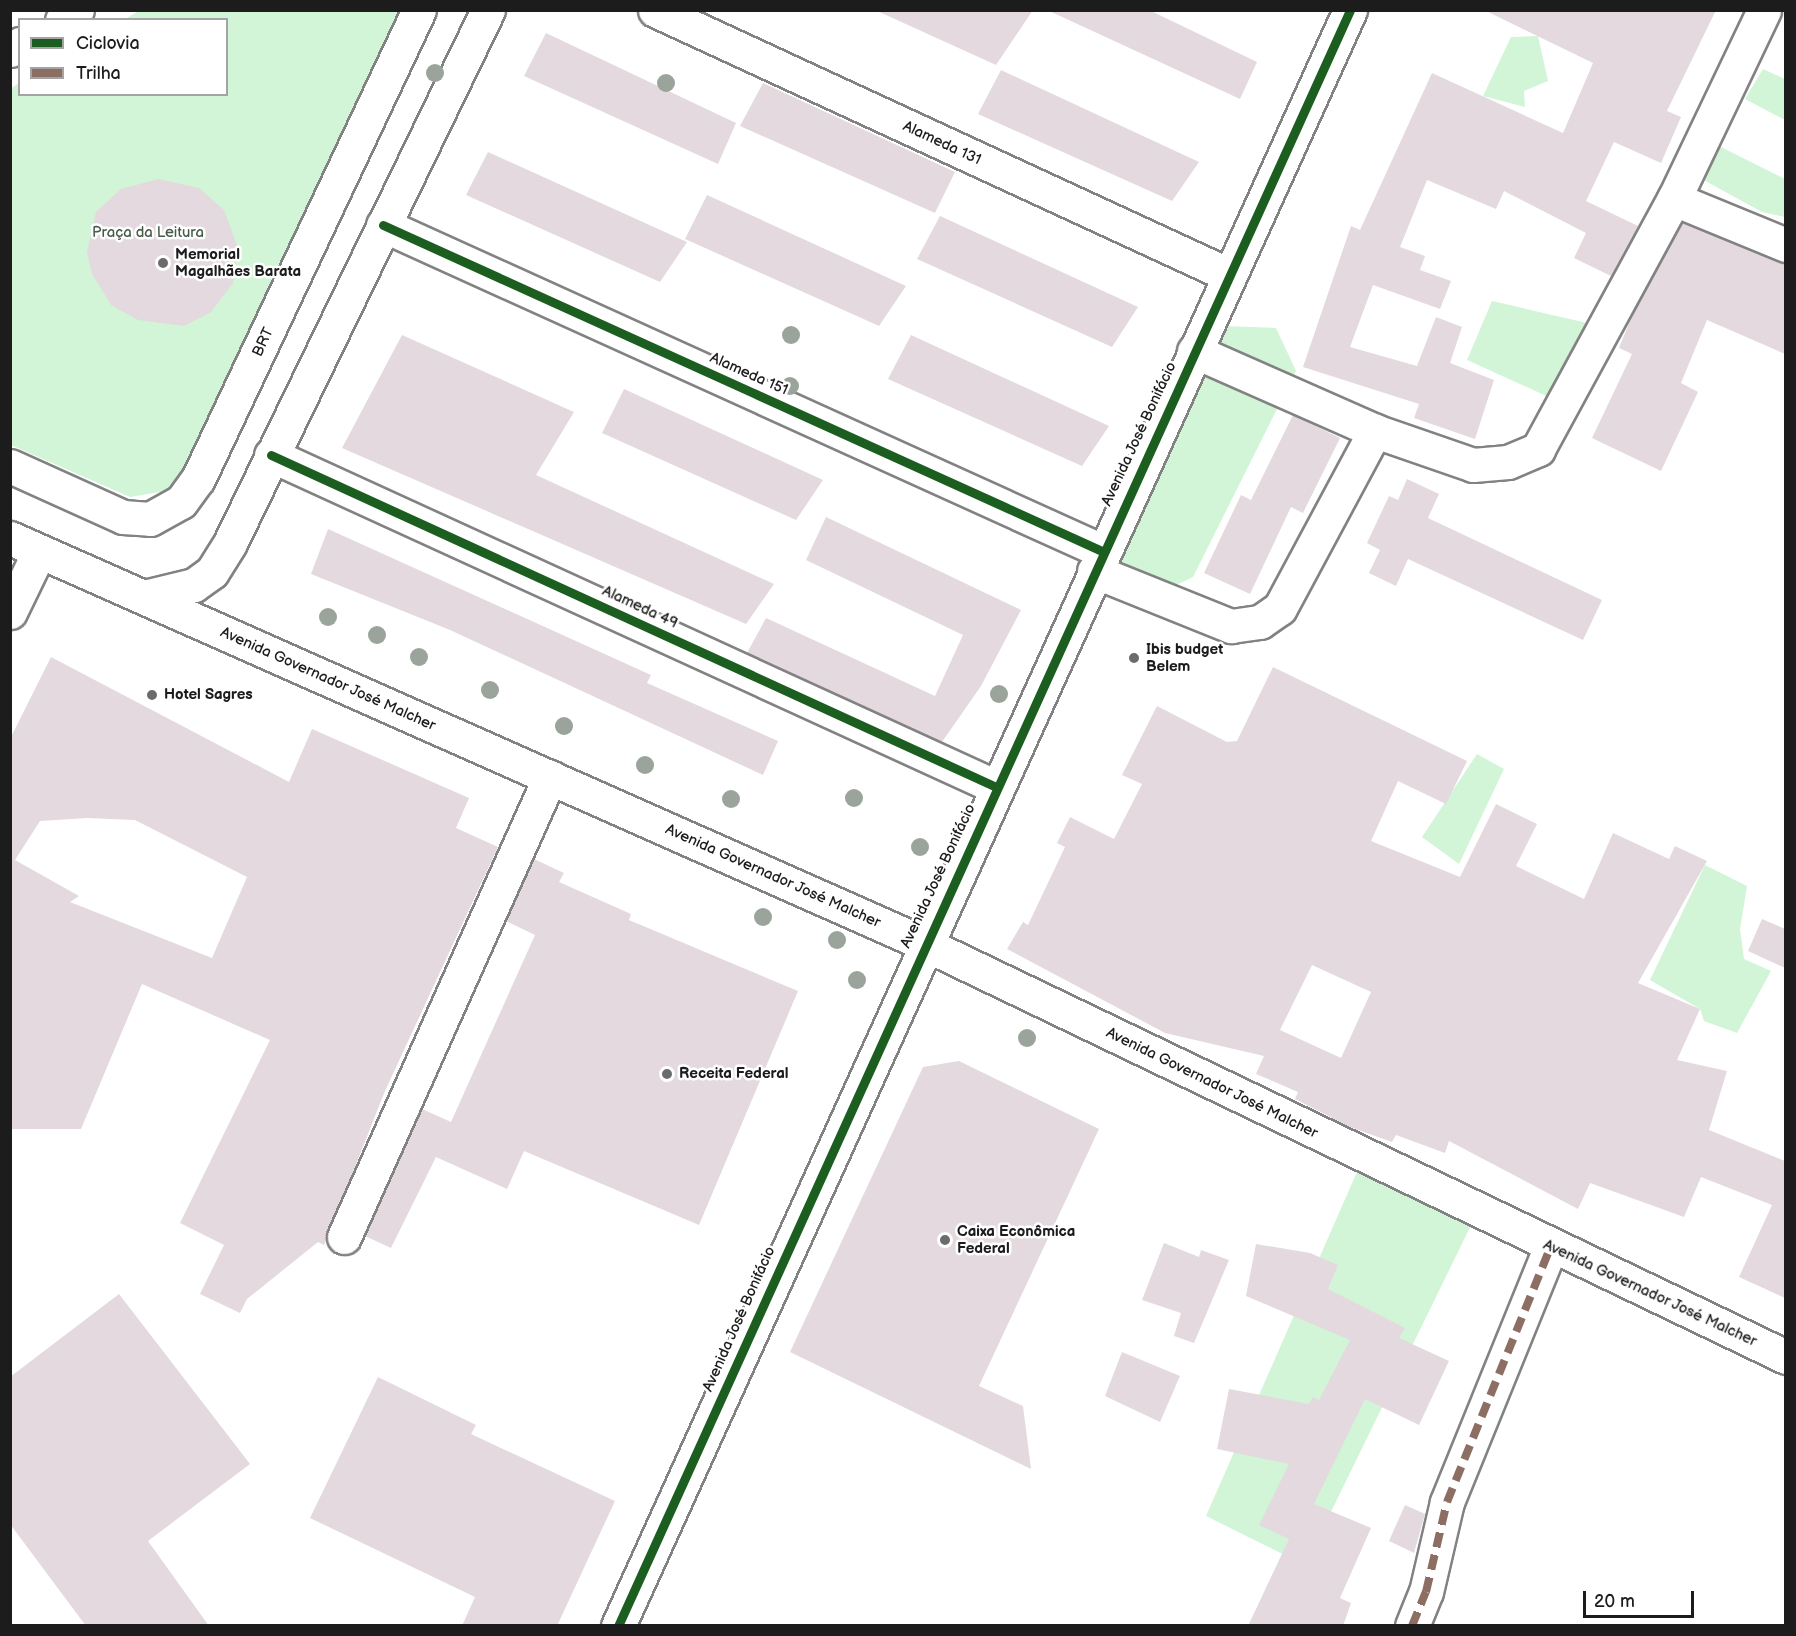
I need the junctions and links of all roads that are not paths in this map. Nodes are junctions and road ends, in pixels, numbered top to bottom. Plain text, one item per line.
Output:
1 (419, 10) edge
2 (488, 10) edge
3 (655, 10) edge
4 (1764, 10) edge
5 (1342, 13) edge
6 (1674, 199) junction
7 (383, 225) junction
8 (1785, 245) edge
9 (1230, 275) junction
10 (1194, 351) junction
11 (1375, 431) junction
12 (271, 455) junction
13 (10, 466) edge
14 (25, 545) edge
15 (1098, 561) junction
16 (144, 597) junction
17 (10, 612) edge
18 (550, 777) junction
19 (996, 787) junction
20 (923, 943) junction
21 (344, 1237) dead end
22 (1551, 1246) junction
23 (1785, 1357) edge
24 (618, 1626) edge
25 (1412, 1626) edge

1 - 13 street, BRT
2 - 7 street
3 - 9 street, Alameda 131
4 - 6 street
5 - 9 street, Avenida José Bonifácio
6 - 8 street
6 - 11 street
7 - 12 street
7 - 15 street, Alameda 151
9 - 10 street, Avenida José Bonifácio
10 - 11 street
10 - 15 street, Avenida José Bonifácio
11 - 15 street, Alameda 151
12 - 16 street
12 - 19 street, Alameda 49
14 - 16 street, Avenida Governador José Malcher
14 - 17 street
15 - 19 street, Avenida José Bonifácio
16 - 18 street, Avenida Governador José Malcher
18 - 20 street, Avenida Governador José Malcher
18 - 21 street
19 - 20 street, Avenida José Bonifácio
20 - 22 street, Avenida Governador José Malcher
20 - 24 street, Avenida José Bonifácio
22 - 23 street, Avenida Governador José Malcher
22 - 25 street

